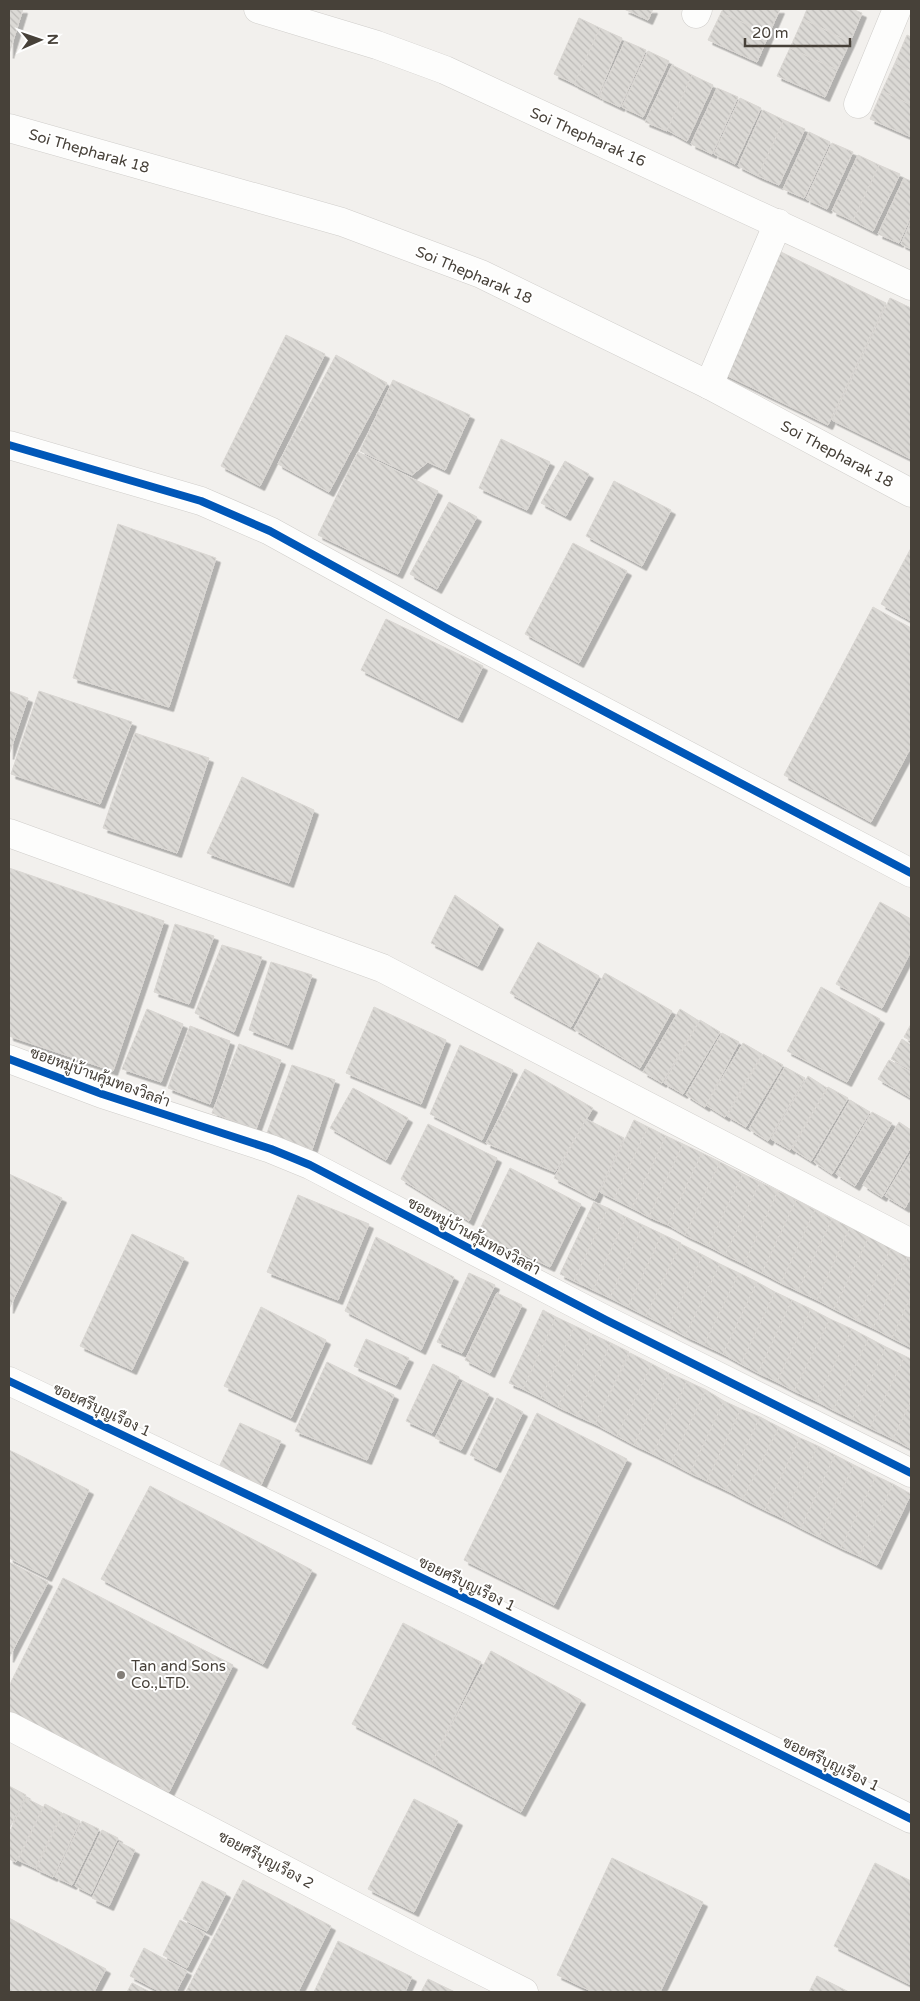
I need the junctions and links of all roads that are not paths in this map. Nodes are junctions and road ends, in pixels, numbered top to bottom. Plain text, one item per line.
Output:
1 (258, 9) edge
2 (897, 9) edge
3 (858, 104) dead end
4 (9, 128) edge
5 (778, 223) junction
6 (911, 286) edge
7 (709, 384) junction
8 (9, 445) edge
9 (911, 493) edge
10 (9, 833) edge
11 (911, 872) edge
12 (9, 1059) edge
13 (911, 1243) edge
14 (9, 1381) edge
15 (911, 1473) edge
16 (9, 1726) edge
17 (911, 1819) edge
18 (524, 1992) edge

1 - 5 street, Soi Thepharak 16
2 - 3 street
4 - 7 street, Soi Thepharak 18
5 - 6 street, Soi Thepharak 16
5 - 7 street
7 - 9 street, Soi Thepharak 18
8 - 11 street
10 - 13 street
12 - 15 street, ซอยหมู่บ้านคุ้มทองวิลล่า
14 - 17 street, ซอยศรีบุญเรือง 1
16 - 18 street, ซอยศรีบุญเรือง 2

